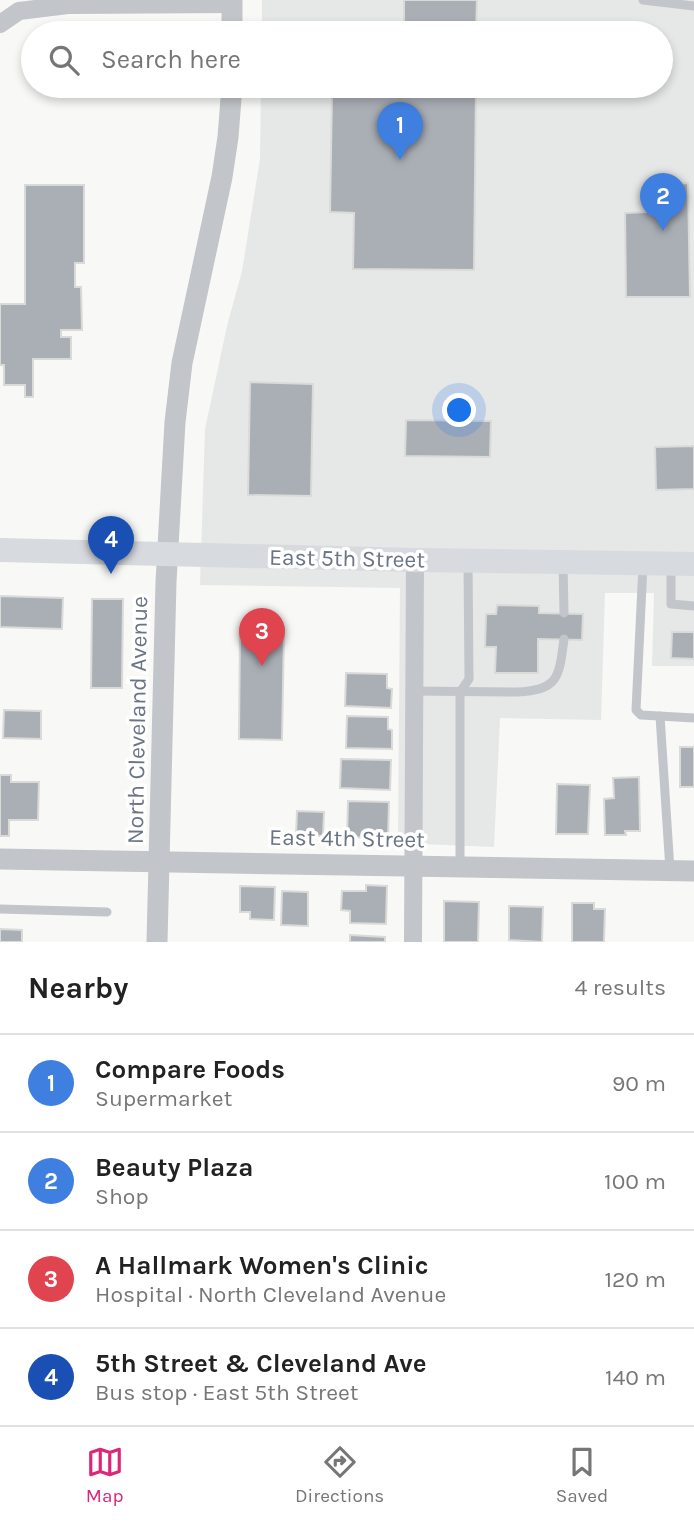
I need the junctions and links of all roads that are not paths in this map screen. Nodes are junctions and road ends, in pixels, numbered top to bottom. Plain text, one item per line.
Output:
1 (643, 0) edge
2 (232, 2) edge
3 (694, 6) edge
4 (232, 21) edge
5 (0, 24) edge
6 (231, 98) edge
7 (0, 550) edge
8 (167, 554) junction
9 (415, 560) junction
10 (468, 561) junction
11 (563, 562) junction
12 (643, 563) junction
13 (682, 564) edge
14 (694, 606) edge
15 (564, 613) dead end
16 (564, 639) dead end
17 (414, 691) junction
18 (460, 692) junction
19 (660, 716) junction
20 (694, 718) edge
21 (0, 859) edge
22 (159, 862) junction
23 (413, 864) junction
24 (460, 865) junction
25 (670, 870) junction
26 (694, 871) edge
27 (0, 909) edge
28 (107, 912) dead end
29 (157, 942) edge
30 (413, 942) edge

1 - 3 lane
2 - 4 street
2 - 5 street
6 - 8 street, North Cleveland Avenue
7 - 8 main road, East 5th Street
8 - 9 main road, East 5th Street
8 - 22 street, North Cleveland Avenue
9 - 10 main road, East 5th Street
9 - 17 street
10 - 11 main road, East 5th Street
10 - 18 lane
11 - 12 main road, East 5th Street
11 - 15 lane
12 - 13 main road, East 5th Street
12 - 19 lane
13 - 14 lane
16 - 18 lane
17 - 18 lane
17 - 23 street
18 - 24 lane
19 - 20 lane
19 - 25 lane
21 - 22 street, East 4th Street
22 - 23 street, East 4th Street
22 - 29 street, North Cleveland Avenue
23 - 24 street, East 4th Street
23 - 30 street
24 - 25 street, East 4th Street
25 - 26 street, East 4th Street
27 - 28 lane

